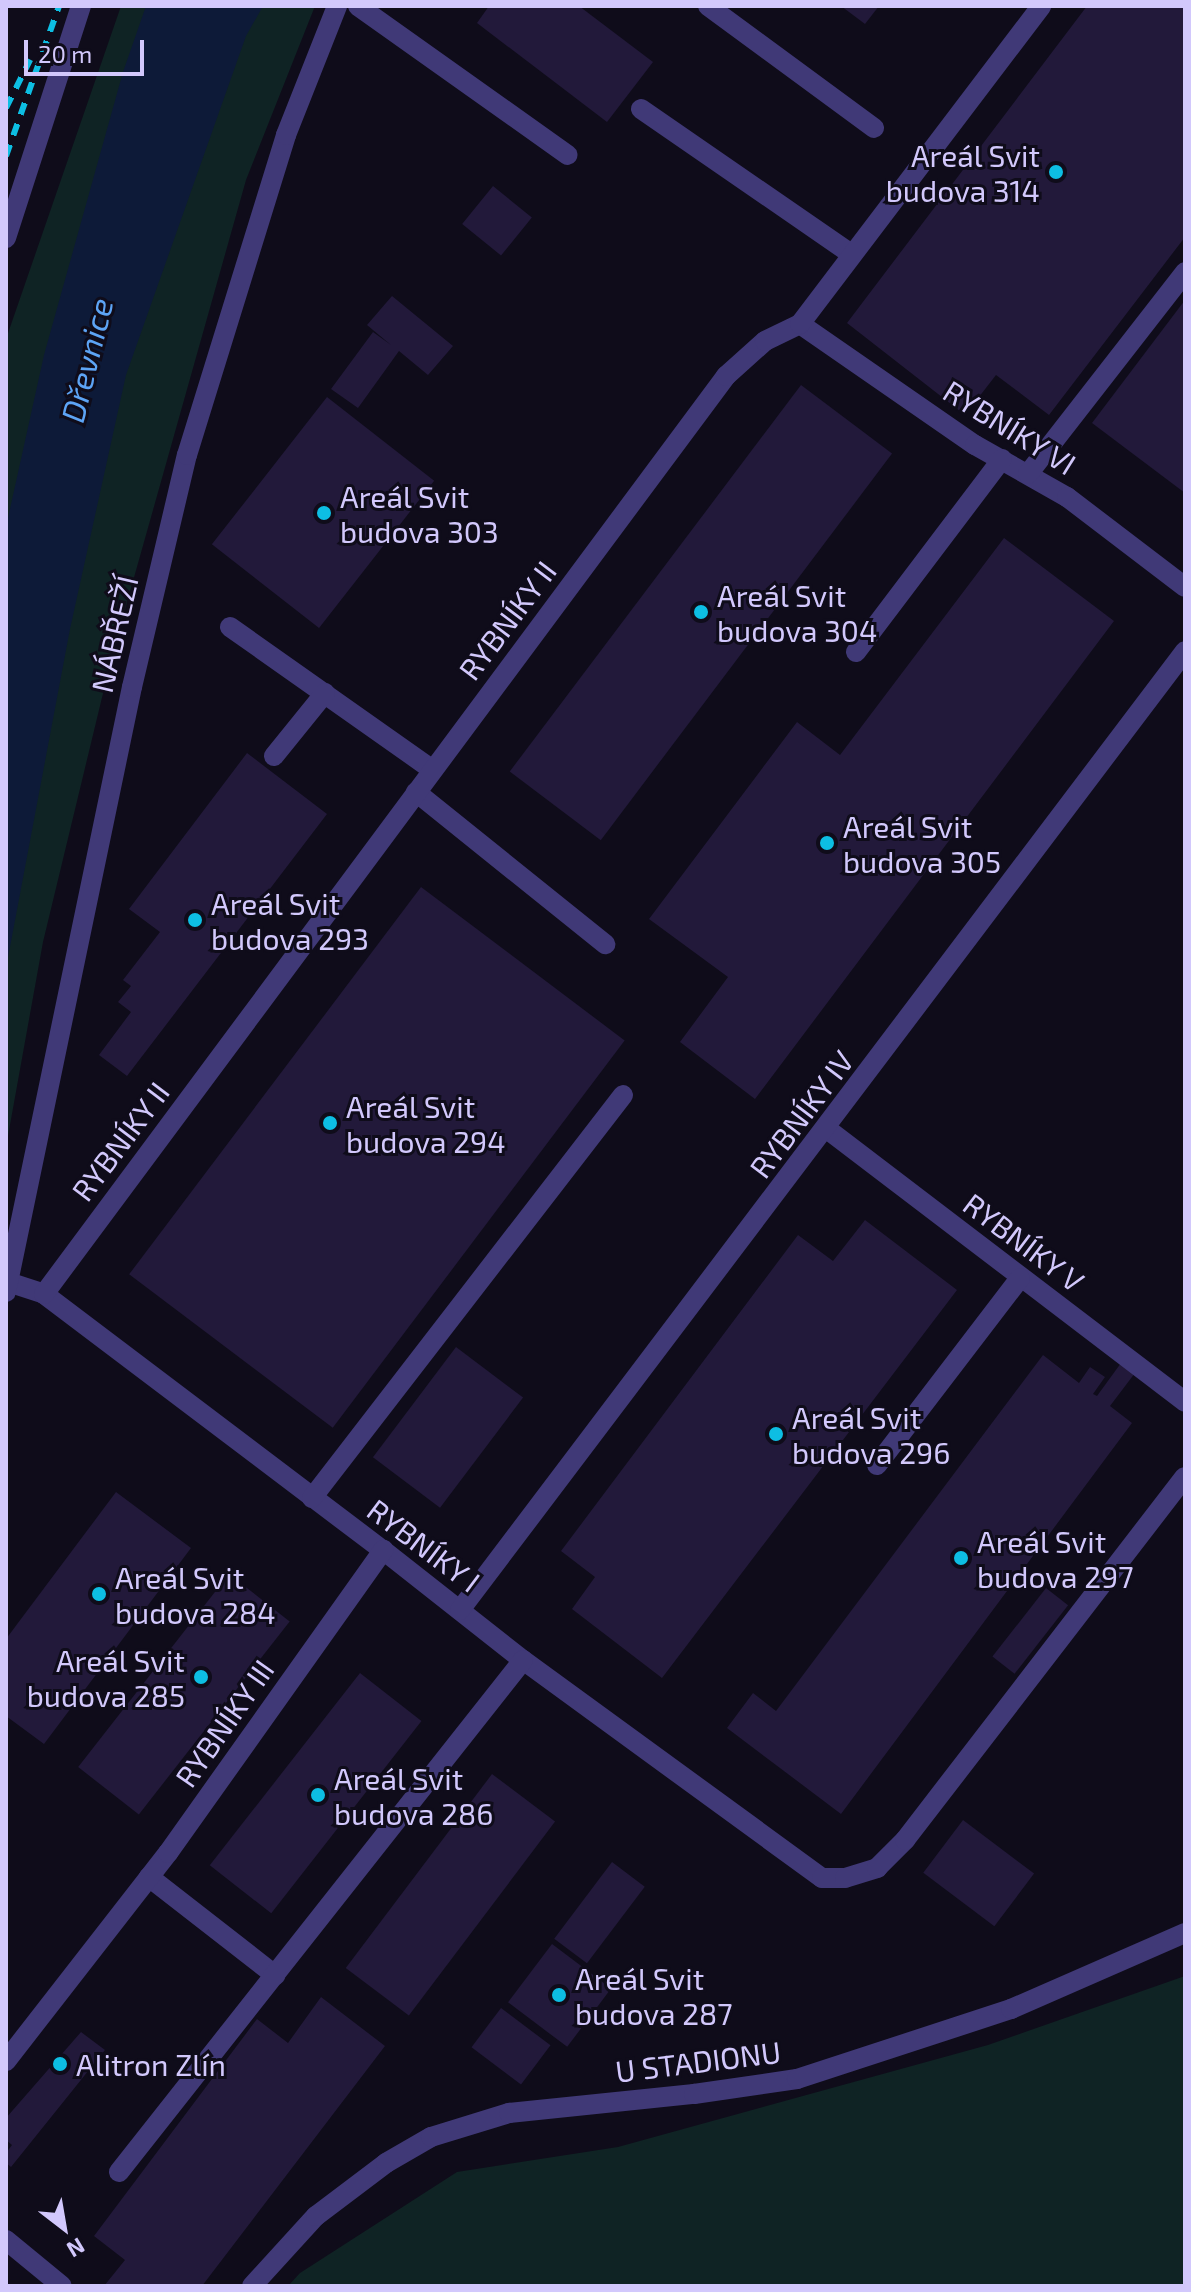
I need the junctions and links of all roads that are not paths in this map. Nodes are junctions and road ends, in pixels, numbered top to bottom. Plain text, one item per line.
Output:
1 (81, 6) edge
2 (337, 6) edge
3 (358, 6) edge
4 (708, 6) edge
5 (1041, 6) edge
6 (641, 109) dead end
7 (874, 128) dead end
8 (568, 155) dead end
9 (11, 204) edge
10 (6, 238) edge
11 (851, 254) junction
12 (1185, 272) edge
13 (800, 324) junction
14 (1002, 459) junction
15 (1028, 474) junction
16 (1185, 587) edge
17 (230, 627) dead end
18 (1185, 651) edge
19 (856, 652) dead end
20 (325, 693) junction
21 (274, 756) dead end
22 (433, 770) junction
23 (416, 792) junction
24 (605, 944) dead end
25 (623, 1095) dead end
26 (827, 1129) junction
27 (1020, 1278) junction
28 (7, 1287) edge
29 (44, 1294) junction
30 (1185, 1402) edge
31 (877, 1465) dead end
32 (1185, 1477) edge
33 (312, 1498) junction
34 (383, 1550) junction
35 (460, 1610) junction
36 (523, 1660) junction
37 (149, 1877) junction
38 (1185, 1933) edge
39 (275, 1975) junction
40 (6, 2061) edge
41 (119, 2172) dead end
42 (6, 2240) edge
43 (62, 2286) edge
44 (252, 2286) edge

1 - 9 street
2 - 28 street, NÁBŘEŽÍ
3 - 8 street
4 - 7 street
5 - 11 street, RYBNÍKY II
6 - 11 street
9 - 10 street
11 - 13 street, RYBNÍKY II
12 - 15 street
13 - 14 street, RYBNÍKY VI
13 - 22 street, RYBNÍKY II
14 - 15 street, RYBNÍKY VI
14 - 19 street
15 - 16 street, RYBNÍKY VI
17 - 20 street
18 - 26 street, RYBNÍKY IV
20 - 21 street
20 - 22 street
22 - 23 street, RYBNÍKY II
23 - 24 street
23 - 29 street, RYBNÍKY II
25 - 33 street
26 - 27 street, RYBNÍKY V
26 - 35 street, RYBNÍKY IV
27 - 30 street, RYBNÍKY V
27 - 31 street
28 - 29 street, RYBNÍKY I
29 - 33 street, RYBNÍKY I
32 - 36 street, RYBNÍKY I
33 - 34 street, RYBNÍKY I
34 - 35 street, RYBNÍKY I
34 - 37 street, RYBNÍKY III
35 - 36 street, RYBNÍKY I
36 - 39 street
37 - 39 street
37 - 40 street, RYBNÍKY III
38 - 44 street, U STADIONU
39 - 41 street
42 - 43 street

